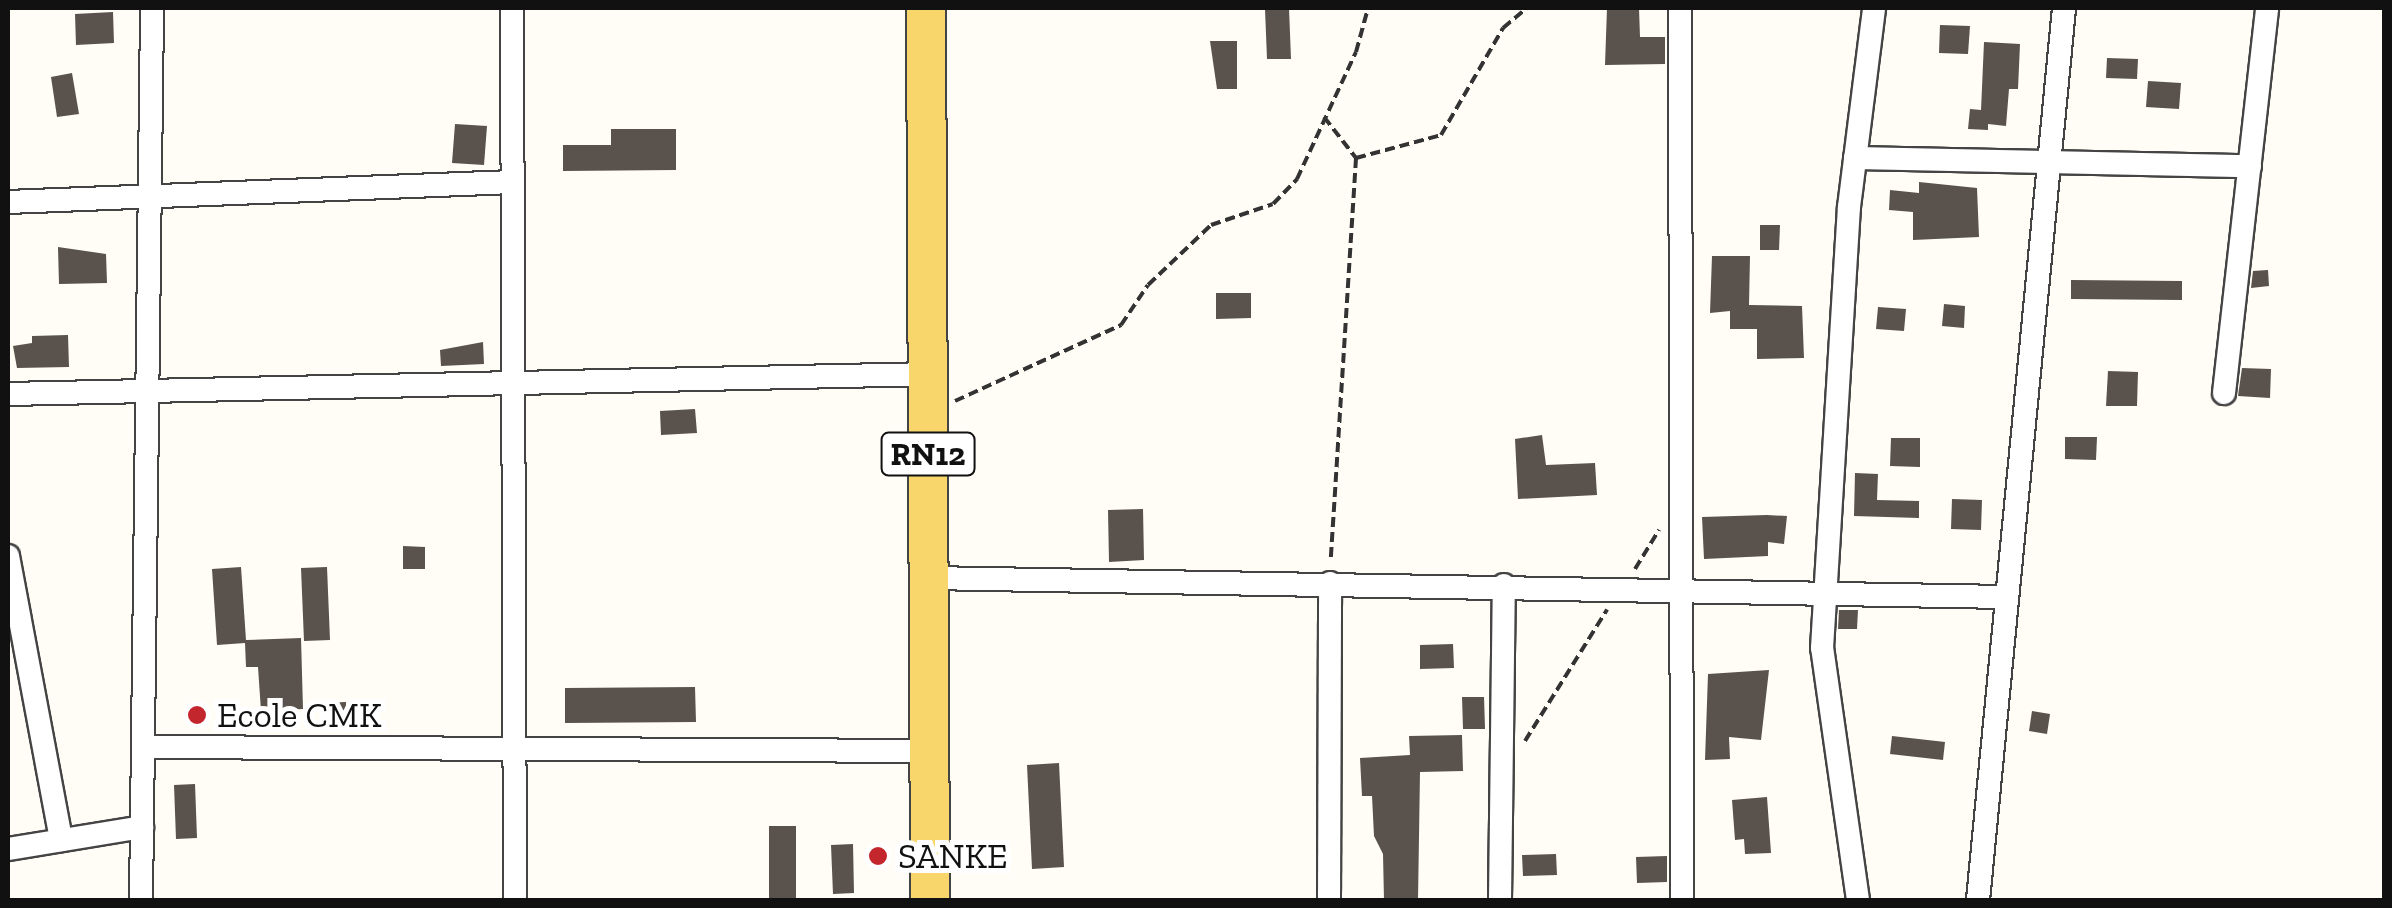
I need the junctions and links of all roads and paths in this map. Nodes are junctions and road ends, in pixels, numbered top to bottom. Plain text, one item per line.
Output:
1 (152, 8) edge
2 (512, 8) edge
3 (926, 8) edge
4 (1368, 8) edge
5 (1527, 8) edge
6 (1680, 8) edge
7 (1874, 8) edge
8 (2064, 8) edge
9 (2267, 8) edge
10 (1324, 117) junction
11 (1356, 158) junction
12 (1855, 158) junction
13 (2049, 162) junction
14 (2250, 166) junction
15 (512, 182) junction
16 (150, 197) junction
17 (8, 202) edge
18 (929, 374) junction
19 (513, 383) junction
20 (147, 391) junction
21 (2224, 393) dead end
22 (8, 394) edge
23 (928, 414) junction
24 (1681, 497) junction
25 (8, 556) edge
26 (928, 578) junction
27 (1330, 583) junction
28 (1504, 585) junction
29 (1623, 587) junction
30 (1681, 588) junction
31 (1825, 590) junction
32 (2007, 597) junction
33 (143, 747) junction
34 (514, 748) junction
35 (928, 750) junction
36 (1500, 789) junction
37 (142, 827) junction
38 (61, 840) junction
39 (8, 848) edge
40 (141, 900) edge
41 (515, 900) edge
42 (930, 900) edge
43 (1329, 900) edge
44 (1500, 900) edge
45 (1682, 900) edge
46 (1858, 900) edge
47 (1978, 900) edge

1 - 16 street
2 - 15 street
3 - 18 main road, RN12
4 - 10 path
5 - 11 path
6 - 24 street
7 - 12 street
8 - 13 street
9 - 14 street
10 - 11 path
10 - 23 path
11 - 27 path
12 - 13 street
12 - 31 street
13 - 14 street
13 - 32 street
14 - 21 street
15 - 16 street
15 - 19 street
16 - 17 street
16 - 20 street
18 - 19 street
18 - 23 main road, RN12
19 - 20 street
19 - 34 street
20 - 22 street
20 - 33 street
23 - 26 main road, RN12
24 - 29 path
24 - 30 street
25 - 38 street
26 - 27 street
26 - 35 main road, RN12
27 - 28 street
27 - 43 street
28 - 29 street
28 - 36 street
29 - 30 street
29 - 36 path
30 - 31 street
30 - 45 street
31 - 32 street
31 - 46 street
32 - 47 street
33 - 34 street
33 - 37 street
34 - 35 street
34 - 41 street
35 - 42 main road, RN12
36 - 44 street
37 - 38 street
37 - 40 street
38 - 39 street

